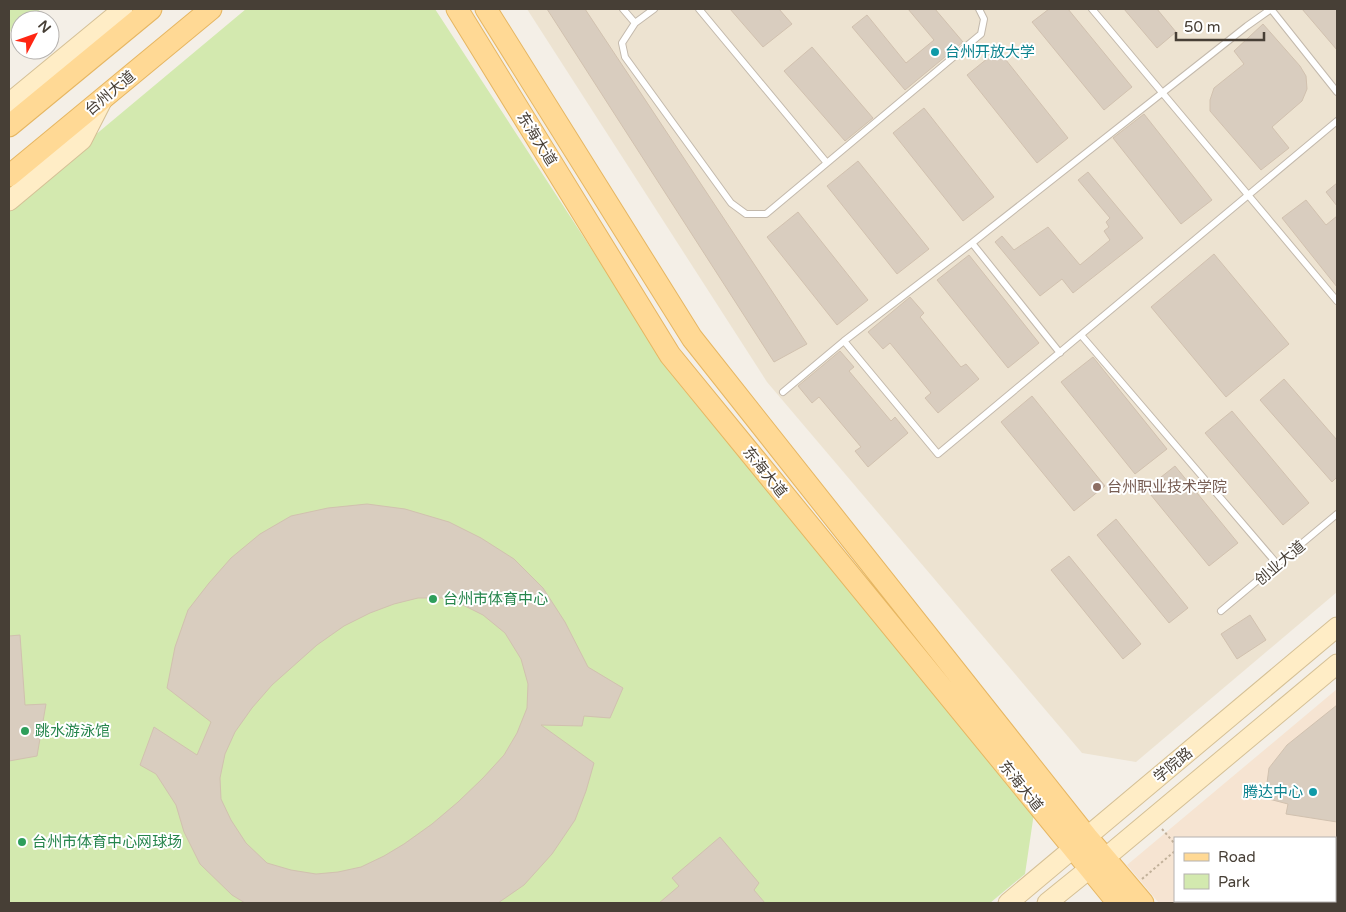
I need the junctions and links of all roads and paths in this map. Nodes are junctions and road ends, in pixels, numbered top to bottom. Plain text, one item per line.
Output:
1 (123, 9) edge
2 (151, 9) edge
3 (211, 9) edge
4 (457, 9) edge
5 (486, 9) edge
6 (623, 9) edge
7 (654, 9) edge
8 (700, 9) edge
9 (979, 9) edge
10 (1092, 9) edge
11 (1271, 9) edge
12 (635, 23) junction
13 (1337, 92) edge
14 (1162, 93) junction
15 (103, 98) junction
16 (9, 103) edge
17 (1337, 121) edge
18 (9, 126) edge
19 (827, 163) junction
20 (9, 176) edge
21 (1249, 196) junction
22 (9, 201) edge
23 (972, 243) junction
24 (1337, 301) edge
25 (1081, 335) junction
26 (844, 341) junction
27 (1060, 352) junction
28 (783, 392) dead end
29 (1337, 514) edge
30 (1278, 564) junction
31 (1221, 611) dead end
32 (1337, 627) edge
33 (1337, 664) edge
34 (1153, 818) junction
35 (1080, 843) junction
36 (1174, 843) edge
37 (1174, 852) edge
38 (1097, 863) junction
39 (1130, 898) edge
40 (1008, 903) edge
41 (1048, 903) edge

1 - 16 main road
2 - 18 main road
3 - 15 main road, 台州大道
4 - 35 main road, 东海大道
5 - 35 main road, 东海大道
6 - 12 lane
7 - 12 lane
8 - 19 lane
9 - 19 lane
10 - 14 lane
11 - 13 lane
11 - 14 lane
12 - 19 lane
14 - 21 lane
14 - 23 lane
15 - 20 main road, 台州大道
15 - 22 main road
17 - 21 lane
21 - 24 lane
21 - 25 lane
23 - 26 lane
23 - 27 lane
25 - 27 lane
25 - 30 lane
26 - 27 lane
26 - 28 lane
29 - 30 lane, 创业大道
30 - 31 lane, 创业大道
32 - 35 main road, 学院路
33 - 34 main road, 学院路
34 - 36 path
34 - 38 main road, 学院路
35 - 38 main road, 东海大道
35 - 40 main road, 学院路
37 - 39 path
38 - 39 main road, 东海大道
38 - 41 main road, 学院路

